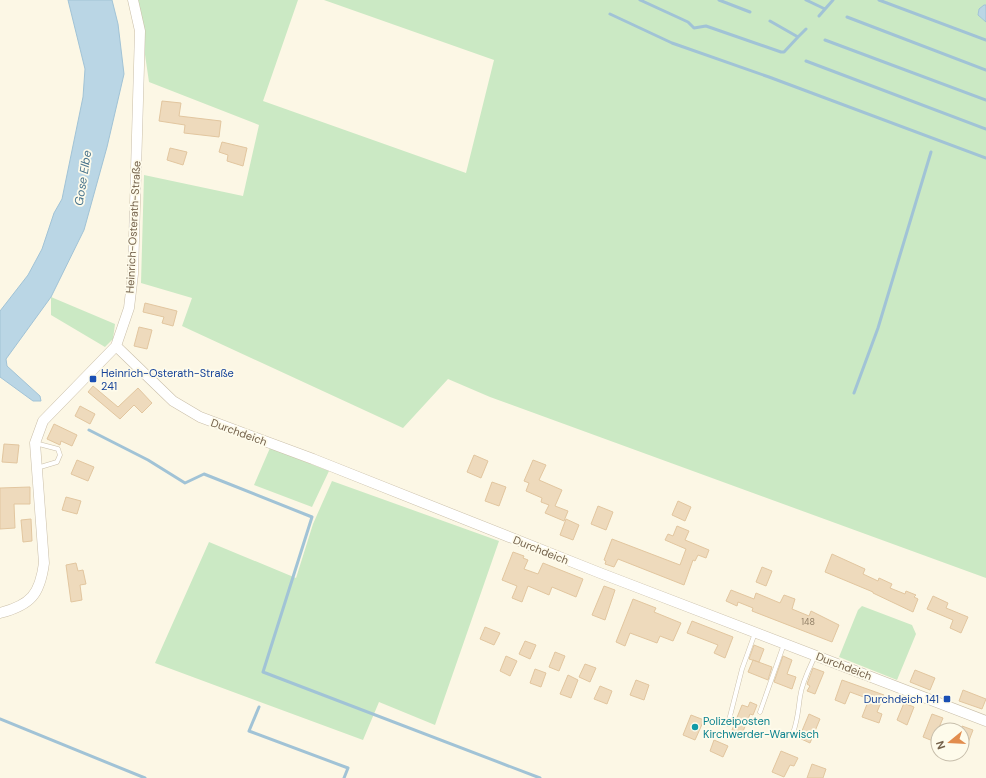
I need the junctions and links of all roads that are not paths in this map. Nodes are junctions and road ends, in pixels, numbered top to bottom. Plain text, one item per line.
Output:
1 (133, 0) edge
2 (116, 346) junction
3 (34, 443) junction
4 (36, 468) junction
5 (0, 613) edge
6 (755, 632) junction
7 (784, 644) junction
8 (815, 655) junction
9 (760, 712) dead end
10 (986, 722) edge
11 (728, 724) dead end
12 (793, 733) dead end

1 - 2 street, Heinrich-Osterath-Straße
2 - 3 street, Heinrich-Osterath-Straße
2 - 6 street, Durchdeich
3 - 4 street, Heinrich-Osterath-Straße
3 - 4 lane
4 - 5 street, Heinrich-Osterath-Straße
6 - 7 street, Durchdeich
6 - 11 lane
7 - 8 street, Durchdeich
7 - 9 lane
8 - 10 street, Durchdeich
8 - 12 lane

